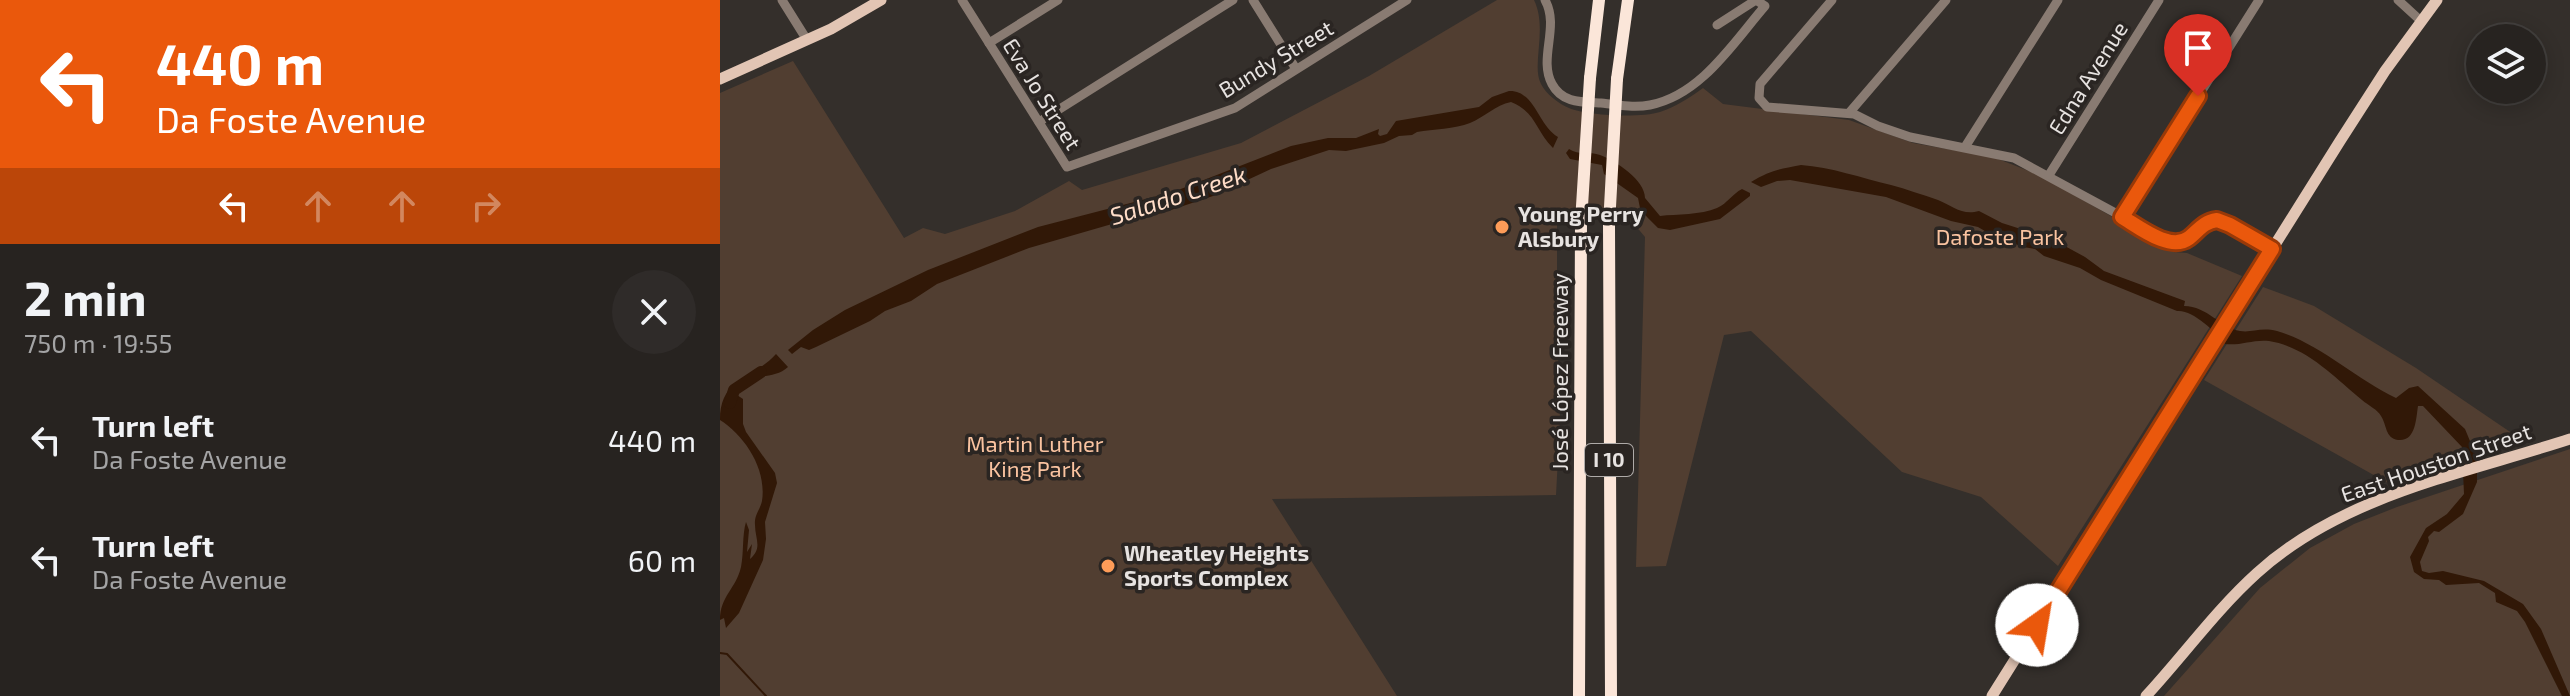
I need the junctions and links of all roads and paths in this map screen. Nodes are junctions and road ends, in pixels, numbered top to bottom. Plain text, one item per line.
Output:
1 (782, 0) edge
2 (881, 0) edge
3 (962, 0) edge
4 (1058, 0) edge
5 (1233, 0) edge
6 (1253, 0) edge
7 (1407, 0) edge
8 (1545, 0) edge
9 (1599, 0) edge
10 (1628, 0) edge
11 (1832, 0) edge
12 (1946, 0) edge
13 (2058, 0) edge
14 (2159, 0) edge
15 (2259, 0) edge
16 (2398, 0) edge
17 (2437, 0) edge
18 (1767, 3) edge
19 (2421, 21) junction
20 (1717, 25) dead end
21 (807, 40) junction
22 (989, 43) junction
23 (1296, 69) junction
24 (720, 79) edge
25 (1849, 113) junction
26 (1039, 122) junction
27 (1965, 147) junction
28 (1067, 167) joint
29 (2049, 175) junction
30 (2122, 217) junction
31 (2272, 249) junction
32 (2570, 439) edge
33 (1610, 629) junction
34 (1577, 696) edge
35 (1611, 696) edge
36 (1620, 696) edge
37 (1992, 696) edge
38 (2146, 696) edge

1 - 21 street
2 - 21 main road
3 - 22 street, Eva Jo Street
4 - 22 street
5 - 26 street
6 - 23 street
7 - 23 street, Bundy Street
8 - 18 street
9 - 34 highway, José López Freeway / I 10, bridge
10 - 33 highway, I 10, bridge
11 - 25 street
12 - 25 street
13 - 27 street
14 - 29 street, Edna Avenue
15 - 30 street
16 - 19 street
17 - 19 main road
18 - 20 street
19 - 31 main road
21 - 24 main road
22 - 26 street, Eva Jo Street
23 - 28 street, Bundy Street
25 - 27 street
26 - 28 street, Eva Jo Street
27 - 29 street
29 - 30 street
30 - 31 street
31 - 37 main road
32 - 38 main road, East Houston Street
33 - 35 highway, I 10
33 - 36 highway

